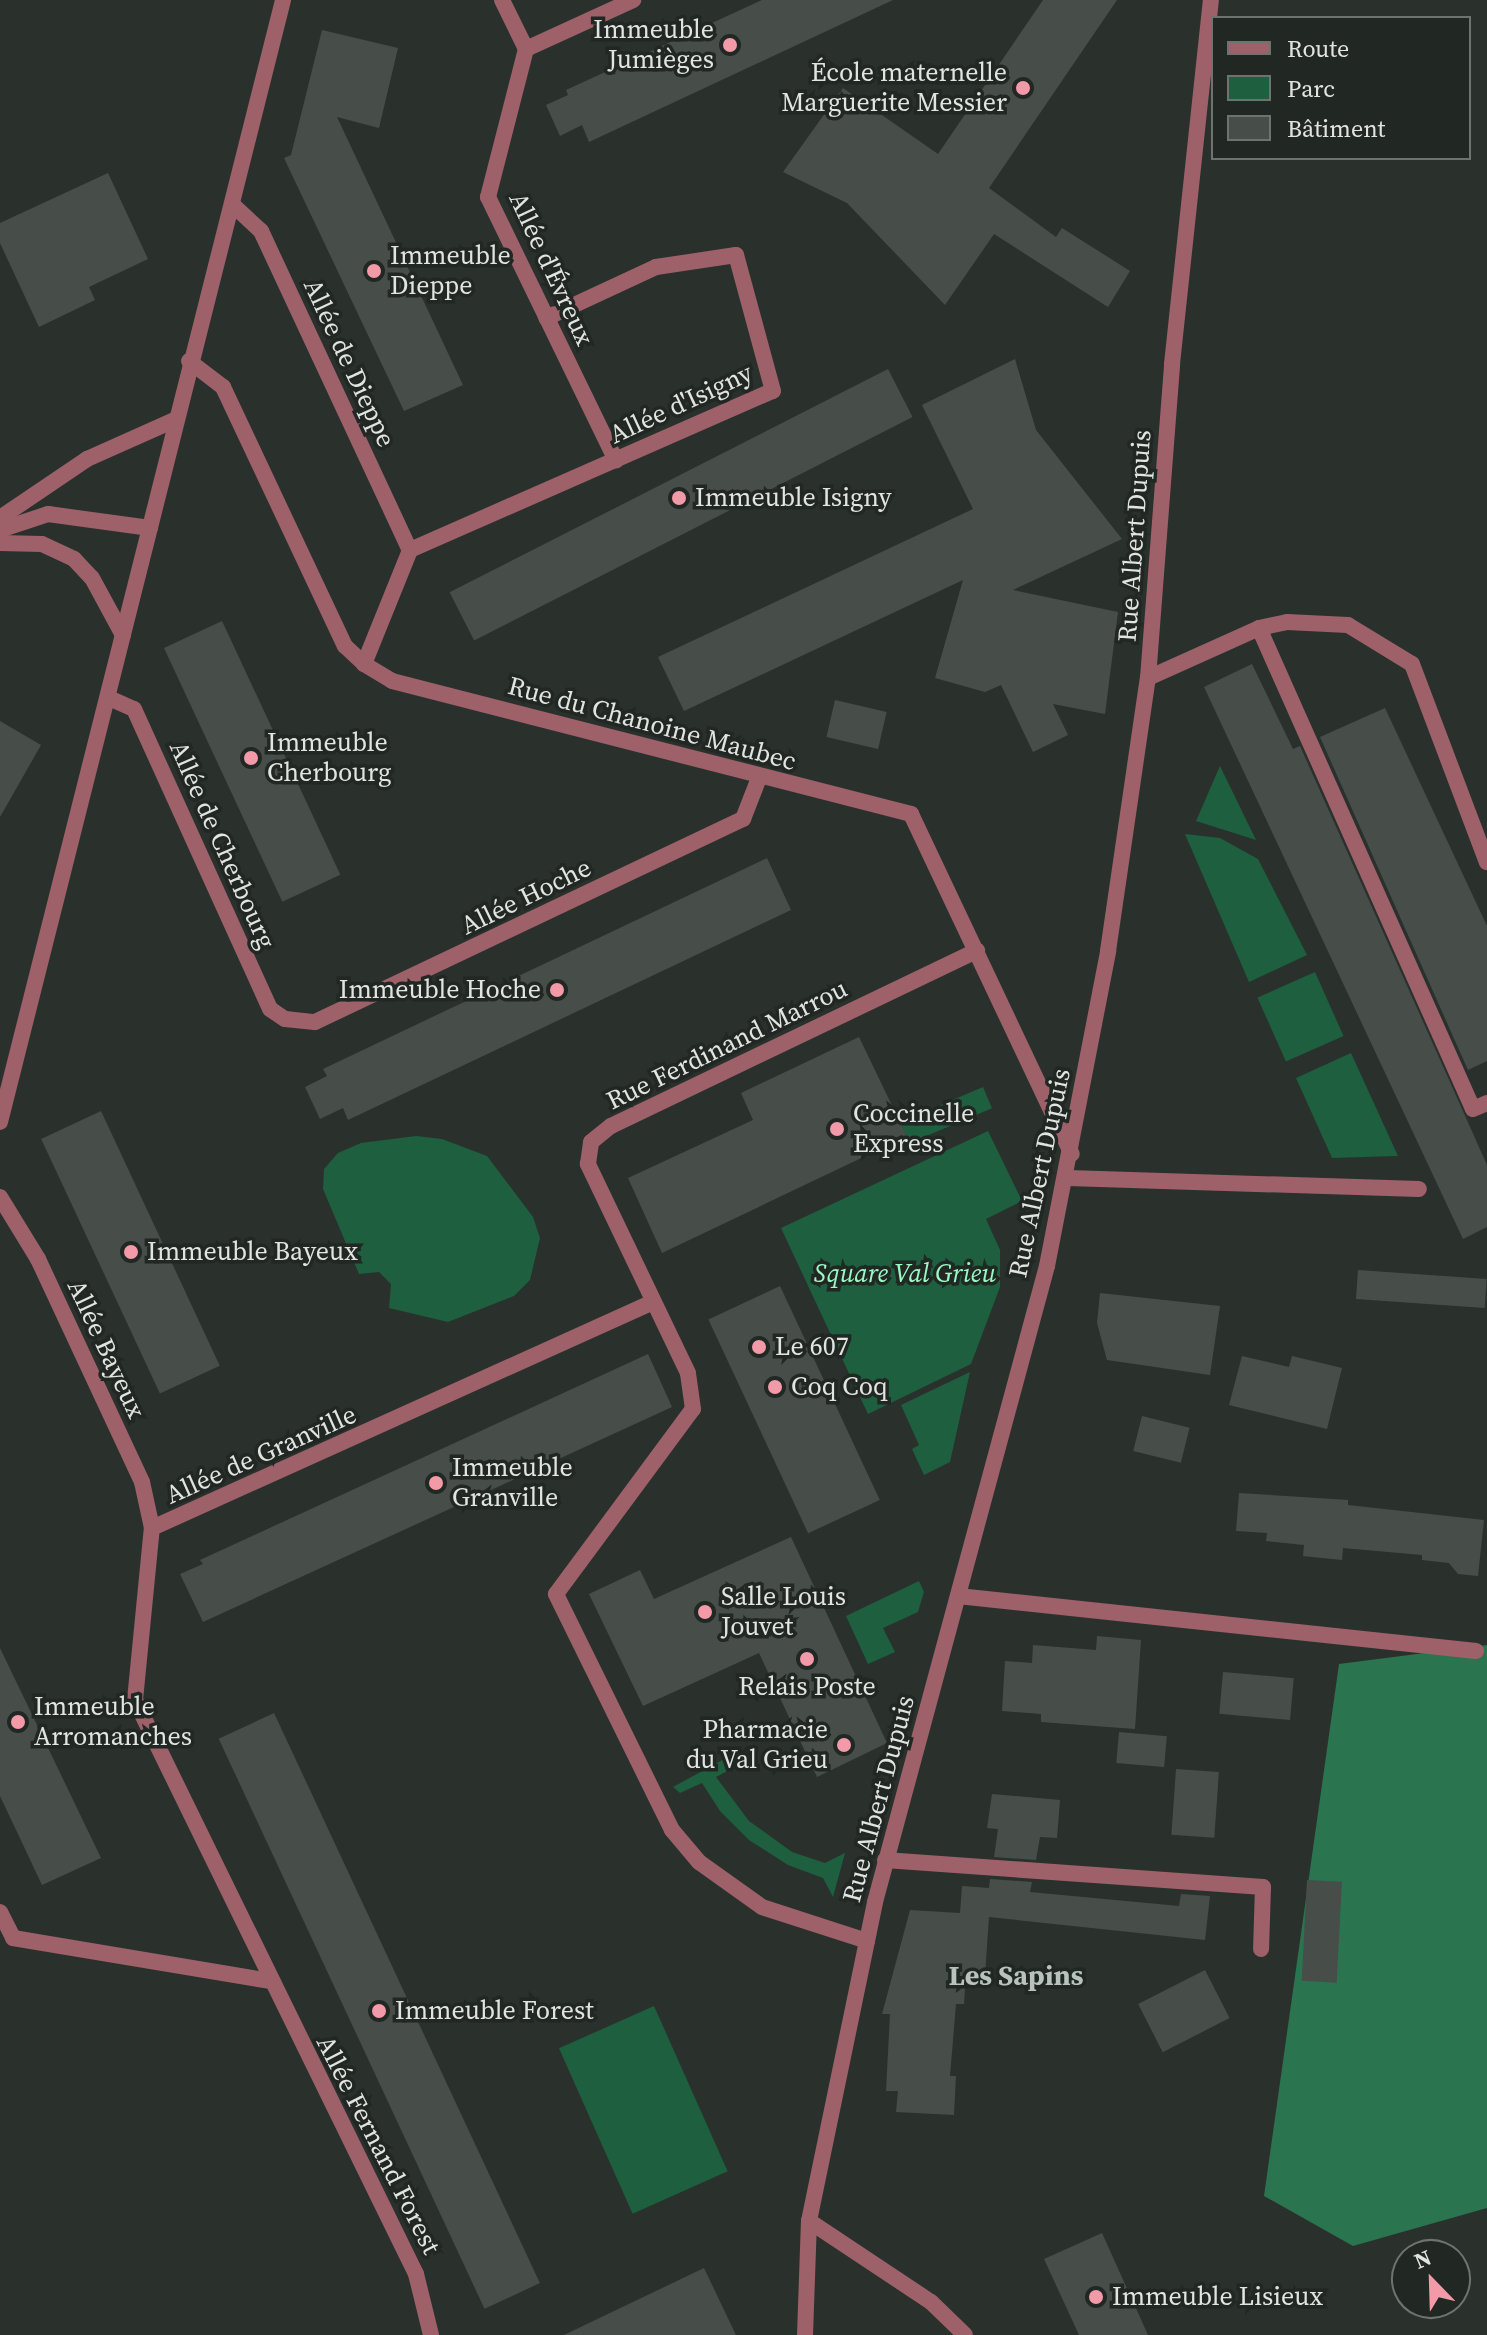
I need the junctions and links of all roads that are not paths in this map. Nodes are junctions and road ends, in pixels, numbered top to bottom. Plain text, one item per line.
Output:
1 (283, 0) edge
2 (502, 0) edge
3 (633, 0) edge
4 (1211, 0) edge
5 (526, 49) junction
6 (233, 205) junction
7 (546, 318) junction
8 (189, 361) junction
9 (177, 419) junction
10 (616, 461) junction
11 (0, 518) edge
12 (150, 528) junction
13 (0, 530) edge
14 (0, 543) edge
15 (410, 550) junction
16 (1259, 628) junction
17 (123, 635) junction
18 (364, 664) junction
19 (1148, 678) junction
20 (109, 698) junction
21 (759, 778) junction
22 (1487, 862) edge
23 (977, 951) junction
24 (285, 1019) joint
25 (1487, 1103) edge
26 (0, 1122) edge
27 (1072, 1154) junction
28 (1068, 1178) junction
29 (1419, 1189) dead end
30 (0, 1197) edge
31 (653, 1302) junction
32 (152, 1528) junction
33 (958, 1596) junction
34 (1476, 1651) dead end
35 (885, 1860) junction
36 (0, 1912) edge
37 (867, 1941) junction
38 (1261, 1949) dead end
39 (269, 1981) junction
40 (809, 2221) junction
41 (431, 2335) edge
42 (805, 2335) edge
43 (965, 2335) edge

1 - 6 street
2 - 5 street
3 - 5 street
4 - 19 street, Rue Albert Dupuis
5 - 7 street, Allée d'Évreux
6 - 8 street
6 - 15 street, Allée de Dieppe
7 - 10 street, Allée d'Évreux
7 - 10 street, Allée d'Isigny
8 - 9 street
8 - 18 street, Rue du Chanoine Maubec
9 - 11 street
9 - 12 street
10 - 15 street, Allée d'Isigny
12 - 13 street
12 - 17 street
14 - 17 street
15 - 18 street
16 - 19 street
16 - 22 street
16 - 25 street
17 - 20 street
18 - 21 street, Rue du Chanoine Maubec
19 - 27 street, Rue Albert Dupuis
20 - 24 street, Allée de Cherbourg
20 - 26 street
21 - 23 street, Rue du Chanoine Maubec
21 - 24 street, Allée Hoche
23 - 27 street, Rue du Chanoine Maubec
23 - 31 street, Rue Ferdinand Marrou
27 - 28 street, Rue Albert Dupuis
28 - 29 street
28 - 33 street, Rue Albert Dupuis
30 - 32 street, Allée Bayeux
31 - 32 street, Allée de Granville
31 - 37 street, Rue Ferdinand Marrou
32 - 39 street, Allée de Granville
33 - 34 street
33 - 35 street, Rue Albert Dupuis
35 - 37 street, Rue Albert Dupuis
35 - 38 street
36 - 39 street
37 - 40 street, Rue Albert Dupuis
39 - 41 street, Allée Fernand Forest
40 - 42 street, Rue Albert Dupuis
40 - 43 street

